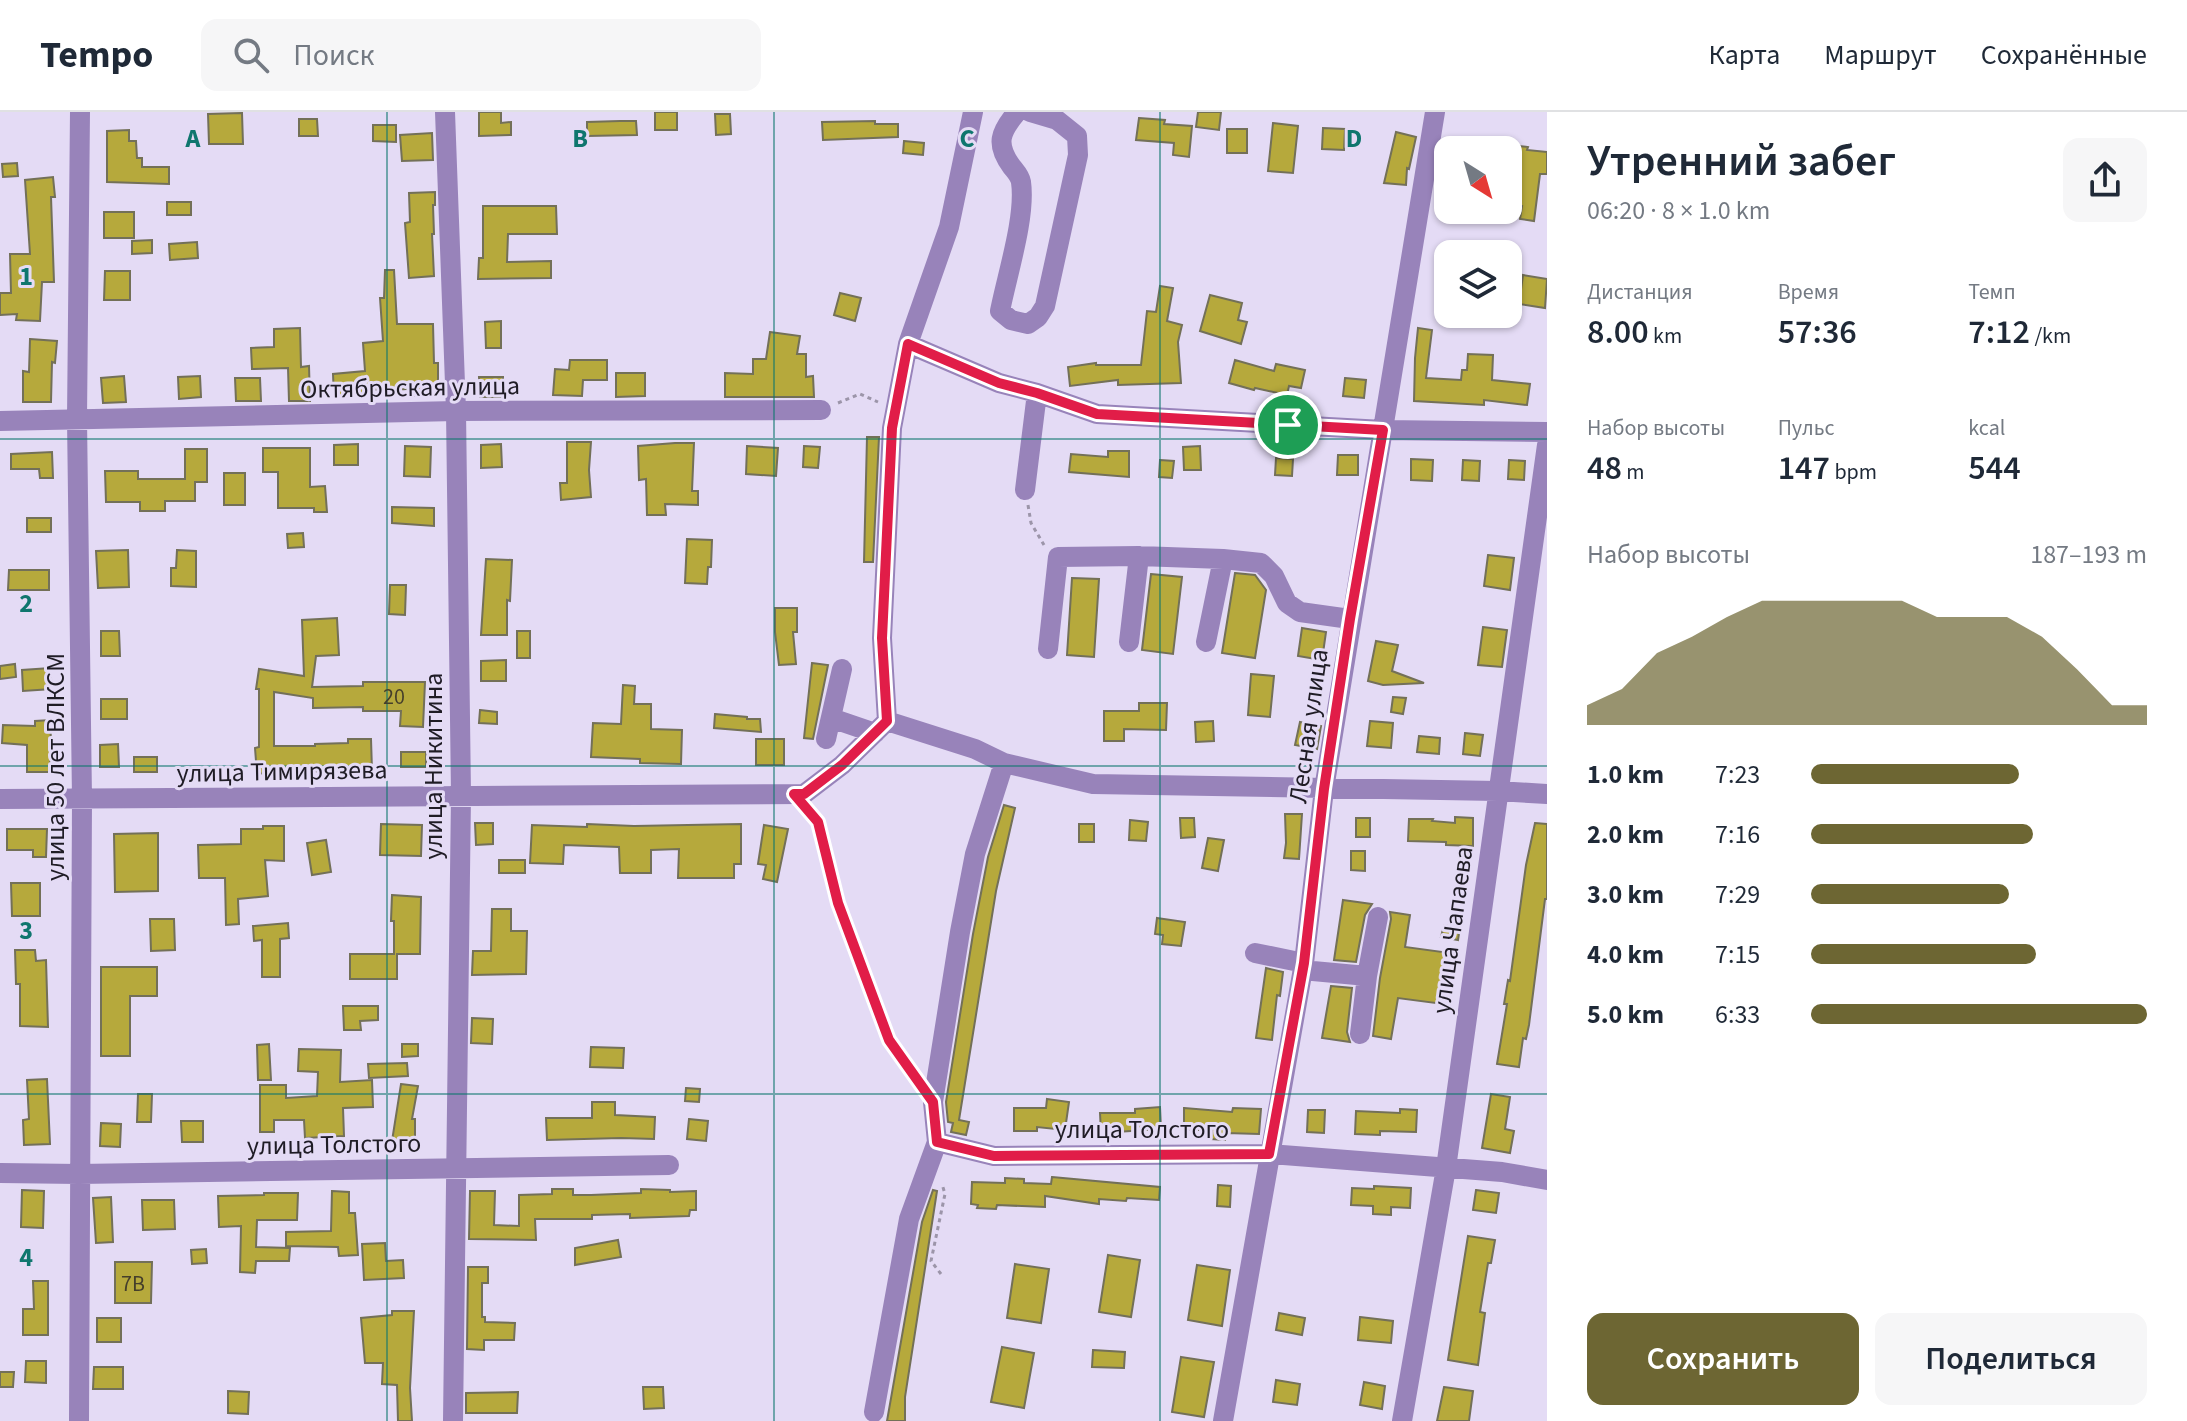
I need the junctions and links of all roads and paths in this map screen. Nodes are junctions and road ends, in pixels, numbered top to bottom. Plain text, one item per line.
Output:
1 (80, 112) edge
2 (445, 112) edge
3 (973, 112) edge
4 (1017, 112) edge
5 (1030, 112) edge
6 (1435, 112) edge
7 (908, 344) junction
8 (1037, 393) junction
9 (888, 398) dead end
10 (826, 408) joint
11 (456, 411) junction
12 (77, 419) junction
13 (0, 421) edge
14 (1383, 430) junction
15 (1547, 432) edge
16 (1547, 445) edge
17 (1025, 490) joint
18 (1139, 556) junction
19 (1058, 557) junction
20 (1223, 559) junction
21 (1350, 619) junction
22 (1129, 642) dead end
23 (1206, 642) dead end
24 (1048, 649) dead end
25 (842, 669) dead end
26 (831, 718) junction
27 (881, 727) junction
28 (826, 739) dead end
29 (1004, 763) junction
30 (1324, 789) junction
31 (1497, 791) junction
32 (799, 794) junction
33 (1547, 794) edge
34 (461, 795) junction
35 (0, 799) edge
36 (82, 799) junction
37 (1378, 917) dead end
38 (1255, 953) dead end
39 (1303, 966) junction
40 (1367, 976) junction
41 (1360, 1034) dead end
42 (933, 1102) junction
43 (937, 1142) junction
44 (1269, 1154) junction
45 (669, 1165) dead end
46 (455, 1168) junction
47 (1446, 1168) junction
48 (0, 1173) edge
49 (79, 1174) junction
50 (1547, 1180) edge
51 (942, 1183) dead end
52 (941, 1274) dead end
53 (874, 1412) dead end
54 (79, 1421) edge
55 (453, 1421) edge
56 (1223, 1421) edge
57 (1402, 1421) edge

1 - 12 street, улица 50 лет ВЛКСМ
2 - 11 street, улица Никитина
3 - 7 street
4 - 5 street
6 - 14 street
7 - 8 street
7 - 27 street
8 - 14 street
8 - 17 street
9 - 10 path
10 - 11 street, Октябрьская улица
11 - 12 street, Октябрьская улица
11 - 34 street, улица Никитина
12 - 13 street, Октябрьская улица
12 - 36 street, улица 50 лет ВЛКСМ
14 - 15 street
14 - 21 street
16 - 31 street, улица Чапаева
17 - 19 path
18 - 19 street, Лесная улица
18 - 20 street, Лесная улица
18 - 22 street
19 - 24 street
20 - 21 street, Лесная улица
20 - 23 street
21 - 30 street, Лесная улица
25 - 26 street
26 - 27 street
26 - 28 street
27 - 29 street
27 - 32 street
29 - 30 street
29 - 42 street
30 - 31 street
30 - 39 street, Лесная улица
31 - 33 street
31 - 47 street, улица Чапаева
32 - 34 street, улица Тимирязева
32 - 42 path
34 - 36 street, улица Тимирязева
34 - 46 street, улица Никитина
35 - 36 street, улица Тимирязева
36 - 49 street, улица 50 лет ВЛКСМ
37 - 40 street
38 - 39 street
39 - 40 street
39 - 44 street, Лесная улица
40 - 41 street
42 - 43 street
43 - 44 street, улица Толстого
43 - 53 street
44 - 47 street, улица Толстого
44 - 56 street, Лесная улица
45 - 46 street, улица Толстого
46 - 49 street, улица Толстого
46 - 55 street, улица Никитина
47 - 50 street, улица Толстого
47 - 57 street, улица Чапаева
48 - 49 street, улица Толстого
49 - 54 street, улица 50 лет ВЛКСМ
51 - 52 path

